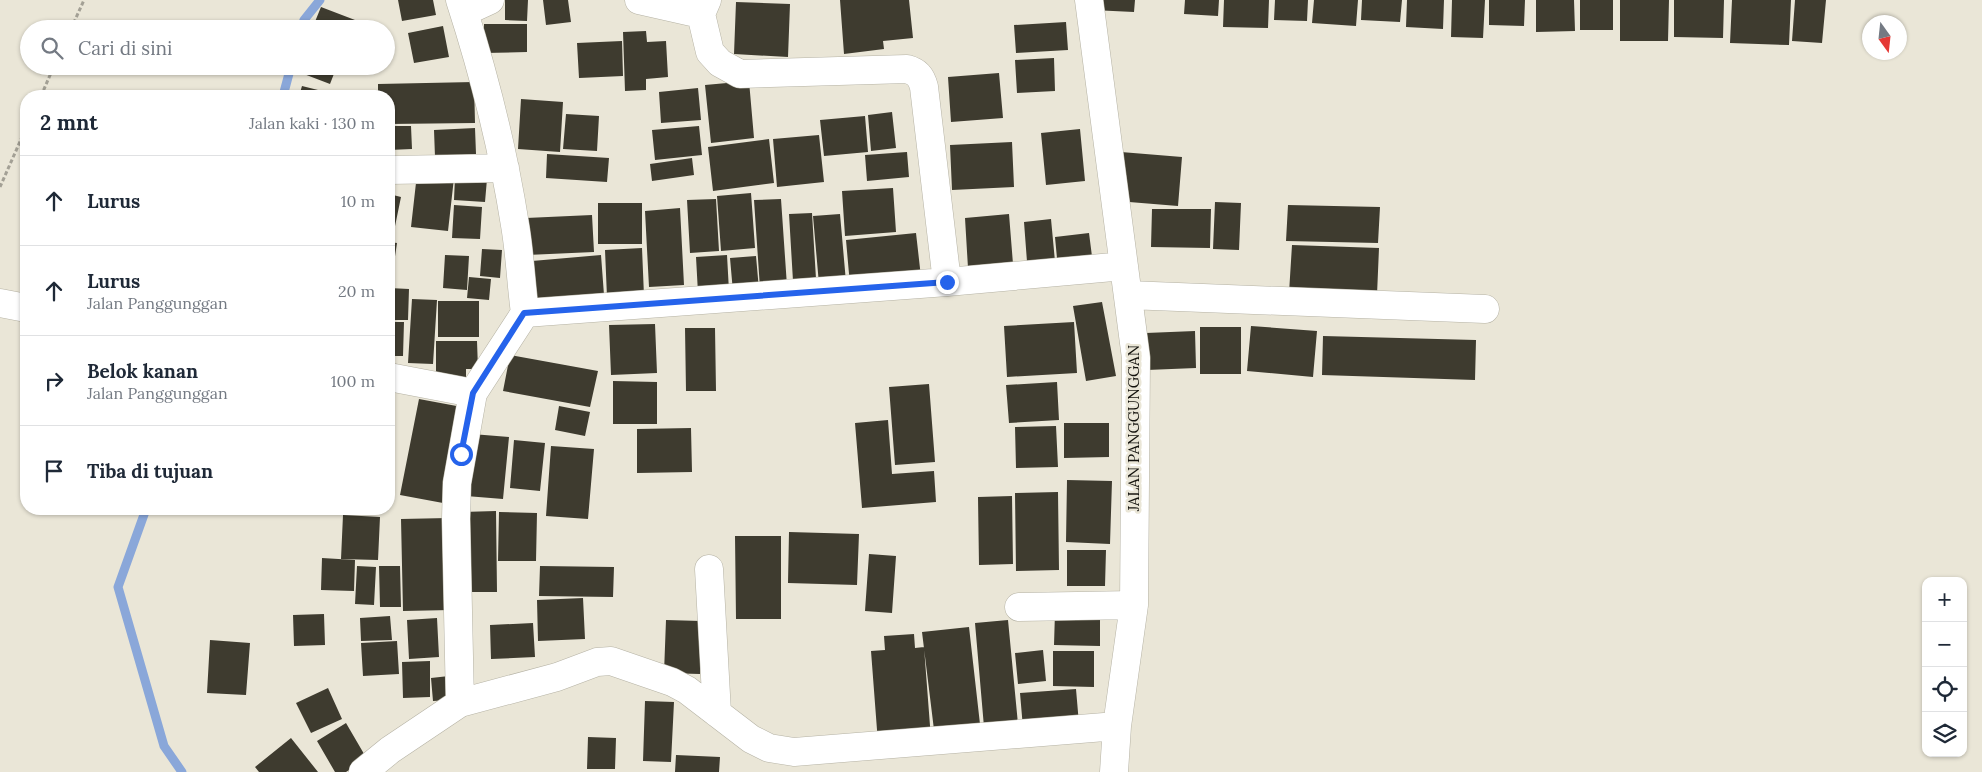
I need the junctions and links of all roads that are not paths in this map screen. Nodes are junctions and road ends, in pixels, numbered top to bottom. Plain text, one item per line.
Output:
1 (490, 0) edge
2 (639, 0) edge
3 (1090, 0) edge
4 (462, 6) edge
5 (704, 7) edge
6 (505, 168) junction
7 (395, 170) edge
8 (1124, 266) junction
9 (947, 282) junction
10 (1128, 295) junction
11 (0, 303) edge
12 (20, 307) edge
13 (1485, 309) dead end
14 (524, 313) junction
15 (395, 378) edge
16 (473, 393) junction
17 (709, 569) dead end
18 (1134, 605) junction
19 (1019, 607) dead end
20 (460, 703) junction
21 (717, 713) junction
22 (1116, 726) junction
23 (363, 772) edge
24 (1114, 772) edge

1 - 4 street
2 - 5 street
3 - 8 street, JALAN PANGGUNGGAN
4 - 6 street
5 - 9 street
6 - 7 street
6 - 14 street
8 - 9 street
8 - 10 street, JALAN PANGGUNGGAN
9 - 14 street
10 - 13 street
10 - 18 street, JALAN PANGGUNGGAN
11 - 12 street
14 - 16 street
15 - 16 street
16 - 20 street
17 - 21 street
18 - 19 street
18 - 22 street, JALAN PANGGUNGGAN
20 - 21 street
20 - 23 street
21 - 22 street
22 - 24 street, JALAN PANGGUNGGAN

